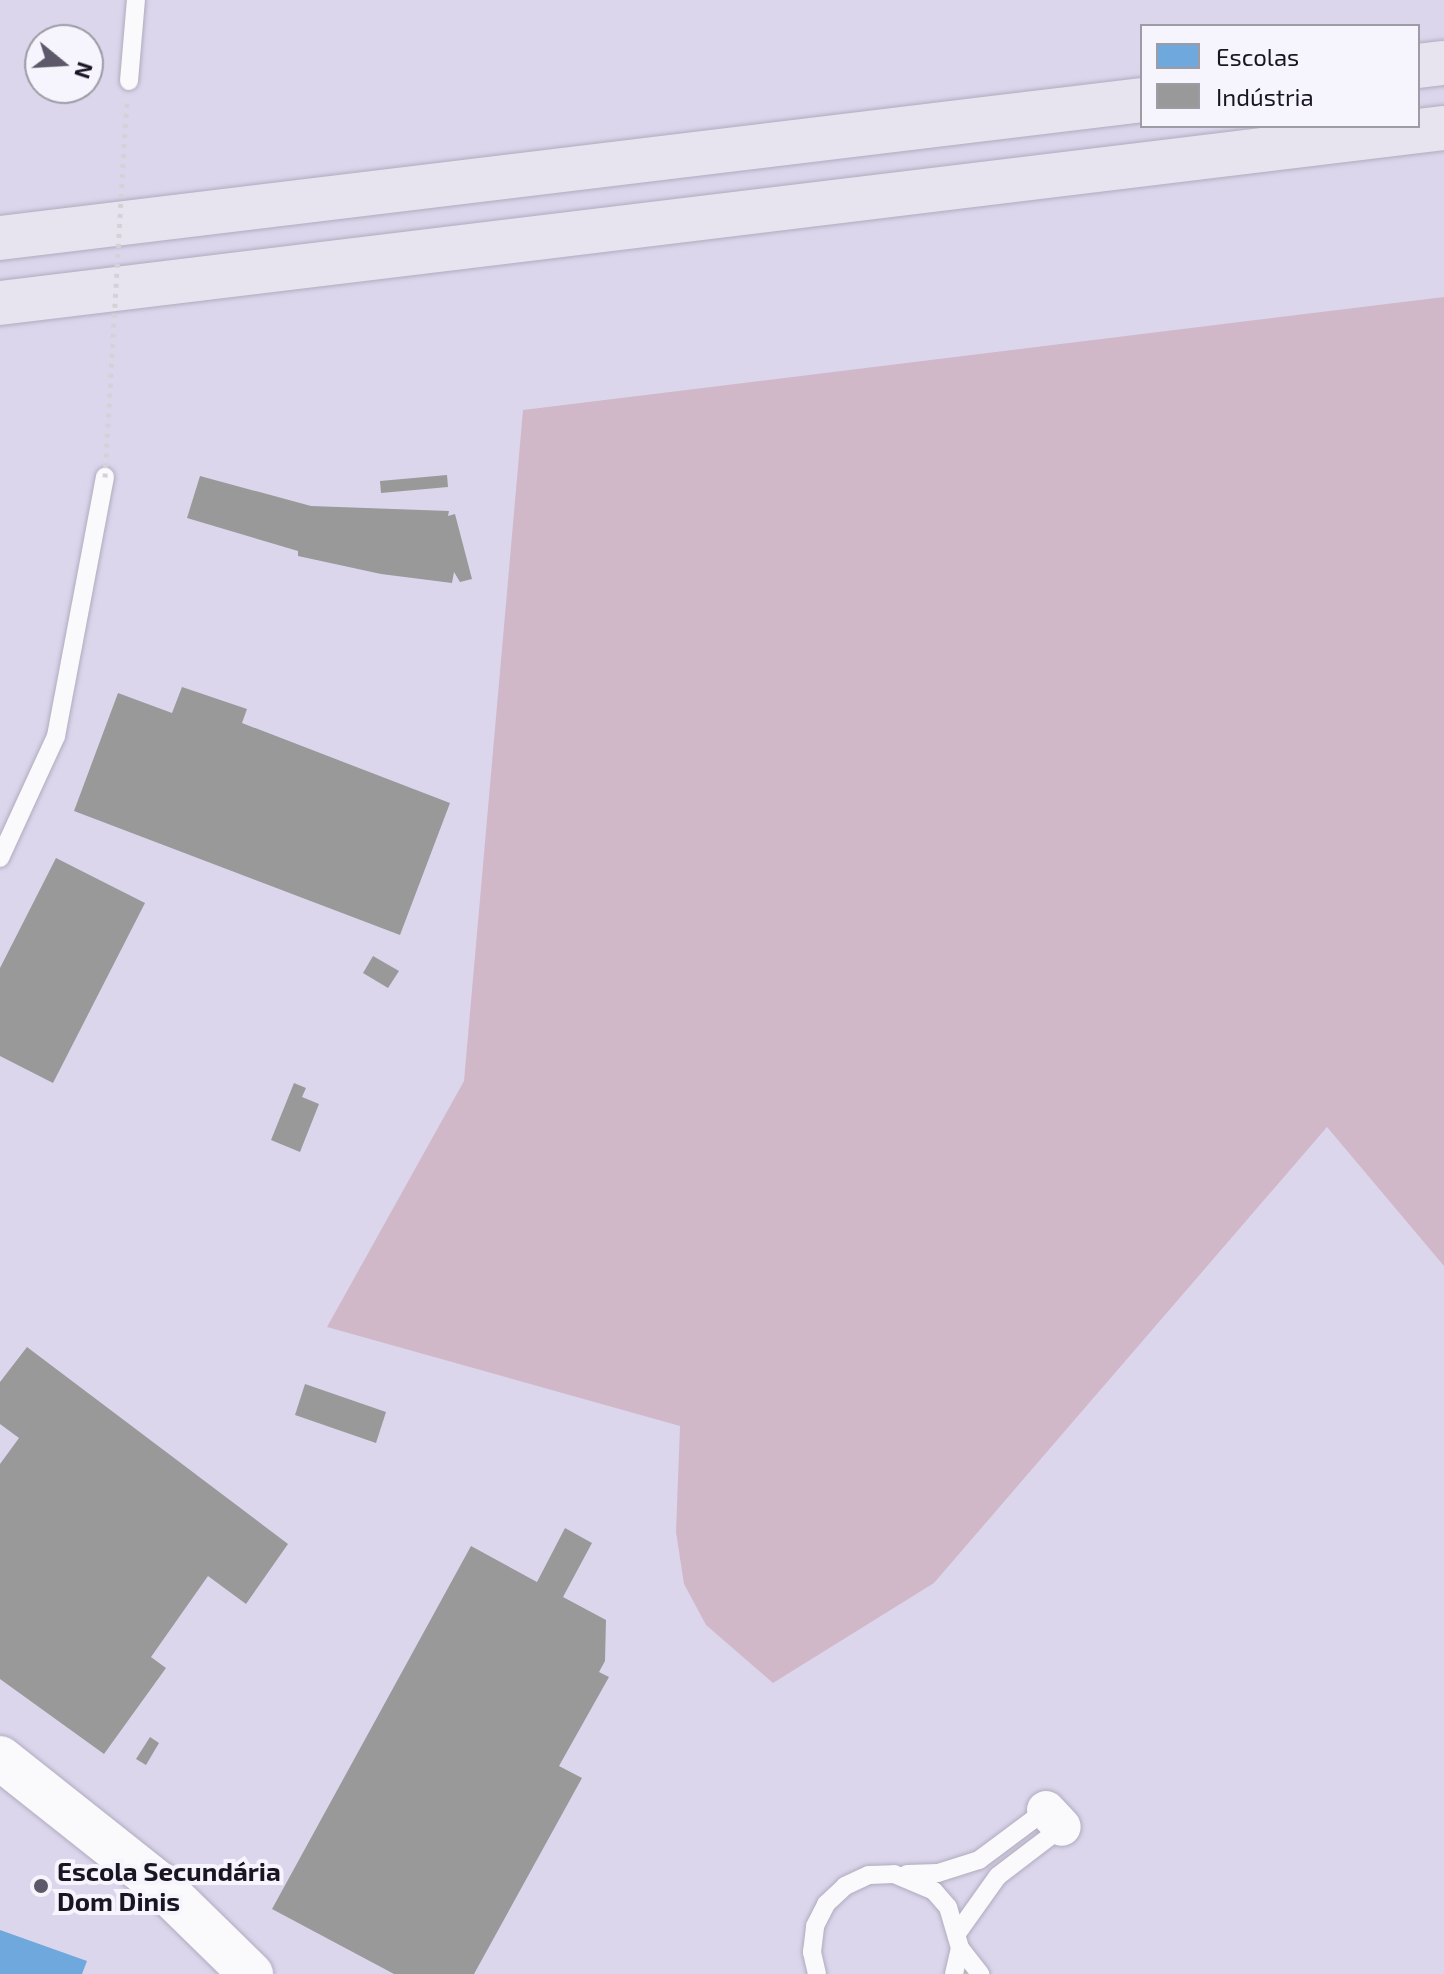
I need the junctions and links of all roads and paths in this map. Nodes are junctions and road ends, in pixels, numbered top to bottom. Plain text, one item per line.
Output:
1 (136, 0) edge
2 (1444, 63) edge
3 (1420, 66) edge
4 (129, 81) dead end
5 (1140, 100) edge
6 (126, 117) dead end
7 (1444, 128) edge
8 (0, 209) edge
9 (151, 220) junction
10 (0, 238) edge
11 (104, 294) junction
12 (0, 303) edge
13 (0, 324) edge
14 (105, 477) joint
15 (0, 858) edge
16 (0, 1758) edge
17 (894, 1874) junction
18 (959, 1940) junction
19 (812, 1952) junction
20 (251, 1974) edge
21 (805, 1974) edge
22 (817, 1974) edge
23 (954, 1974) edge
24 (980, 1974) edge

1 - 4 lane
2 - 3 highway
5 - 9 highway
6 - 14 path, bridge
7 - 11 highway
8 - 9 highway
9 - 10 highway
11 - 12 highway
11 - 13 highway
14 - 15 lane
16 - 20 street
17 - 18 lane
17 - 18 lane
17 - 19 lane
18 - 23 lane
18 - 24 lane
19 - 21 lane
19 - 22 lane

